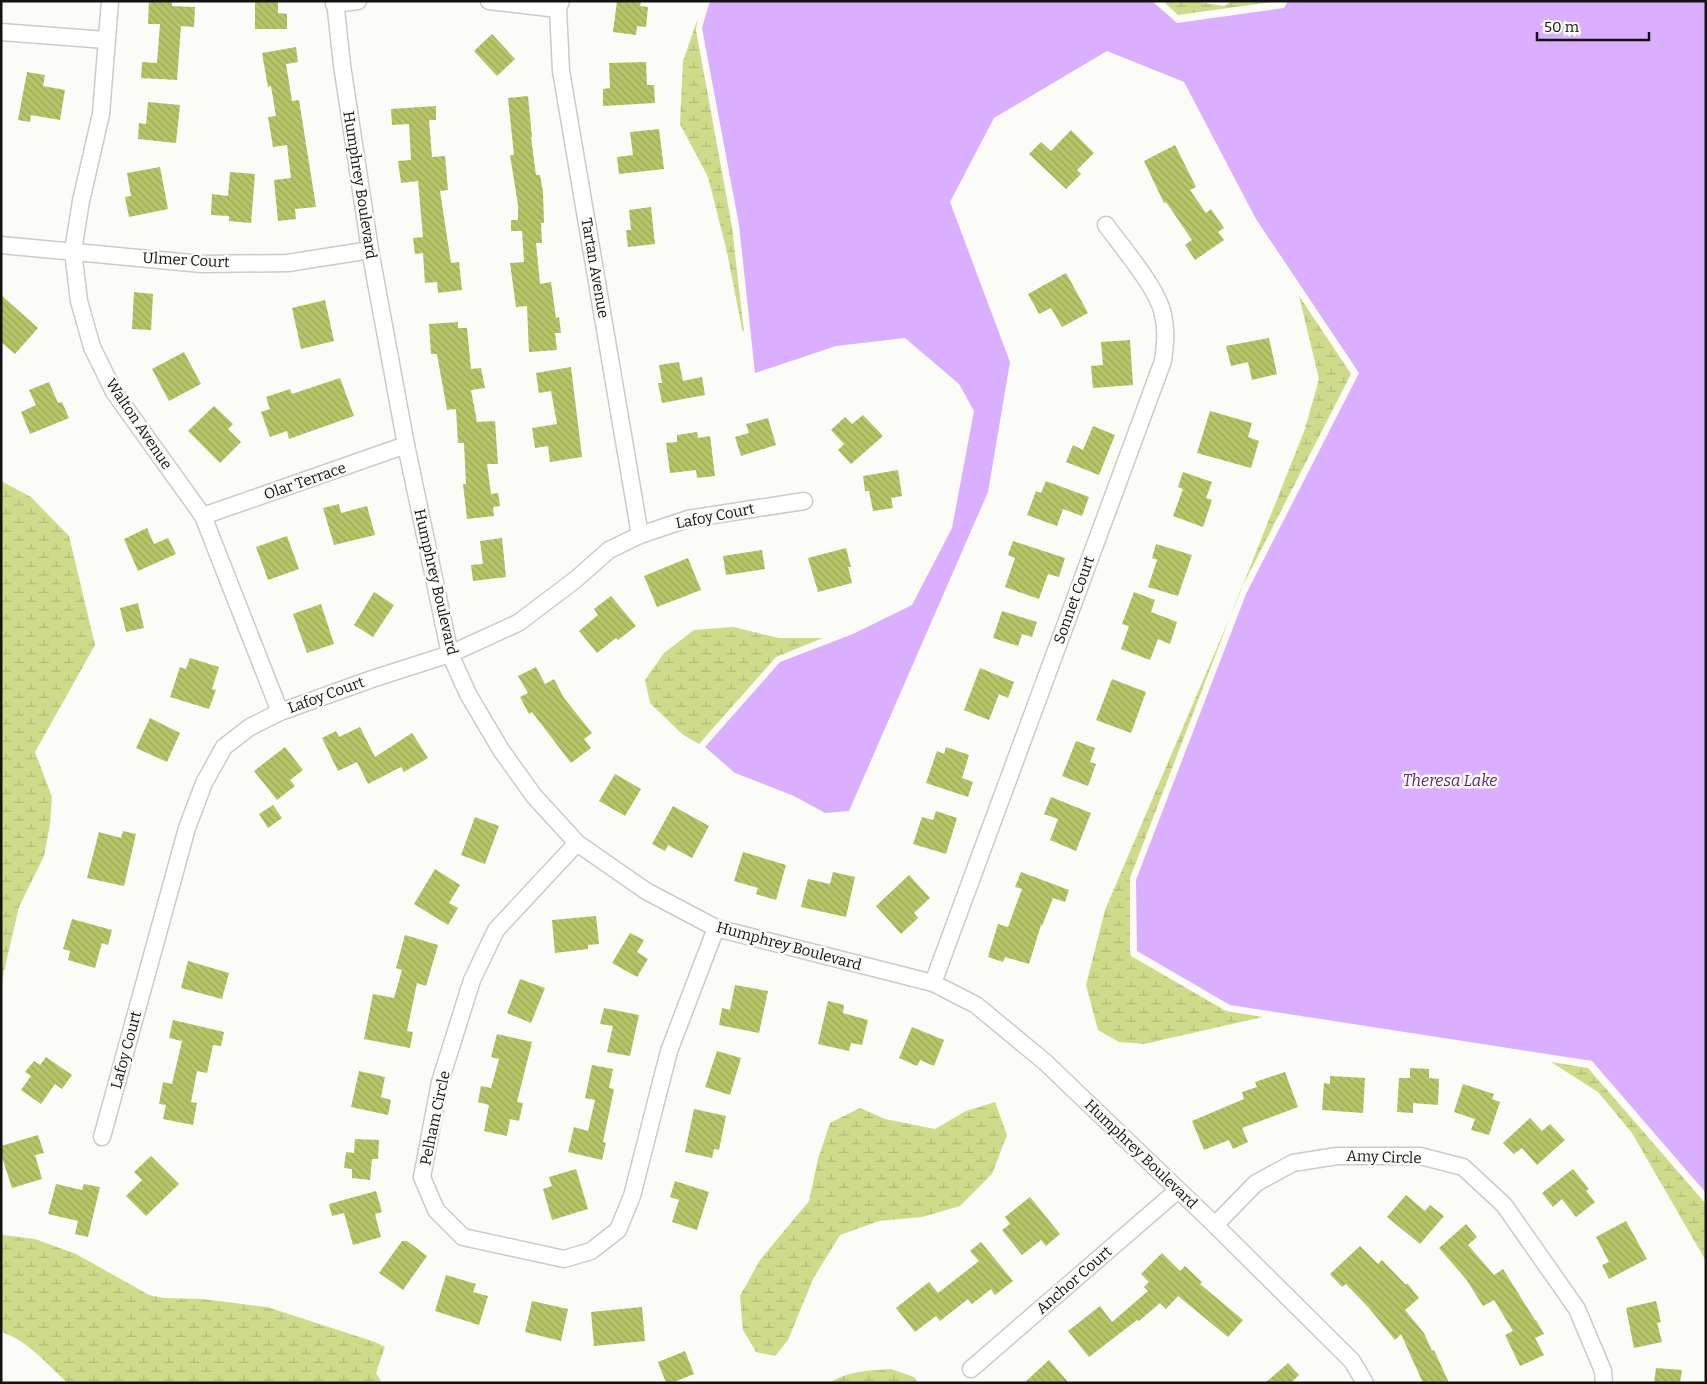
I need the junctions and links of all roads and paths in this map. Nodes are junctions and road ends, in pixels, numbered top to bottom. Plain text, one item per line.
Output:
1 (110, 1) edge
2 (358, 1) edge
3 (489, 1) edge
4 (335, 3) edge
5 (559, 5) edge
6 (1, 32) edge
7 (106, 40) junction
8 (1106, 225) dead end
9 (1, 245) edge
10 (370, 250) junction
11 (73, 252) junction
12 (406, 445) junction
13 (804, 500) dead end
14 (203, 516) junction
15 (640, 535) junction
16 (450, 654) junction
17 (280, 712) junction
18 (577, 843) junction
19 (716, 928) junction
20 (933, 983) junction
21 (102, 1137) dead end
22 (1178, 1190) junction
23 (1215, 1224) junction
24 (971, 1369) dead end
25 (1365, 1383) edge
26 (1604, 1383) edge

1 - 7 street, Walton Avenue
2 - 4 street
3 - 5 street
4 - 10 street, Humphrey Boulevard
5 - 15 street, Tartan Avenue
6 - 7 street
7 - 11 street, Walton Avenue
8 - 20 street, Sonnet Court
9 - 11 street, Ulmer Court
10 - 11 street, Ulmer Court
10 - 12 street, Humphrey Boulevard
11 - 14 street, Walton Avenue
12 - 14 street, Olar Terrace
12 - 16 street, Humphrey Boulevard
13 - 15 street, Lafoy Court
14 - 17 street, Walton Avenue
15 - 16 street, Lafoy Court
16 - 17 street, Lafoy Court
16 - 18 street, Humphrey Boulevard
17 - 21 street, Lafoy Court
18 - 19 street, Humphrey Boulevard
18 - 19 street, Pelham Circle
19 - 20 street, Humphrey Boulevard
20 - 22 street, Humphrey Boulevard
22 - 23 street, Humphrey Boulevard
22 - 24 street, Anchor Court
23 - 25 street, Humphrey Boulevard
23 - 26 street, Amy Circle

